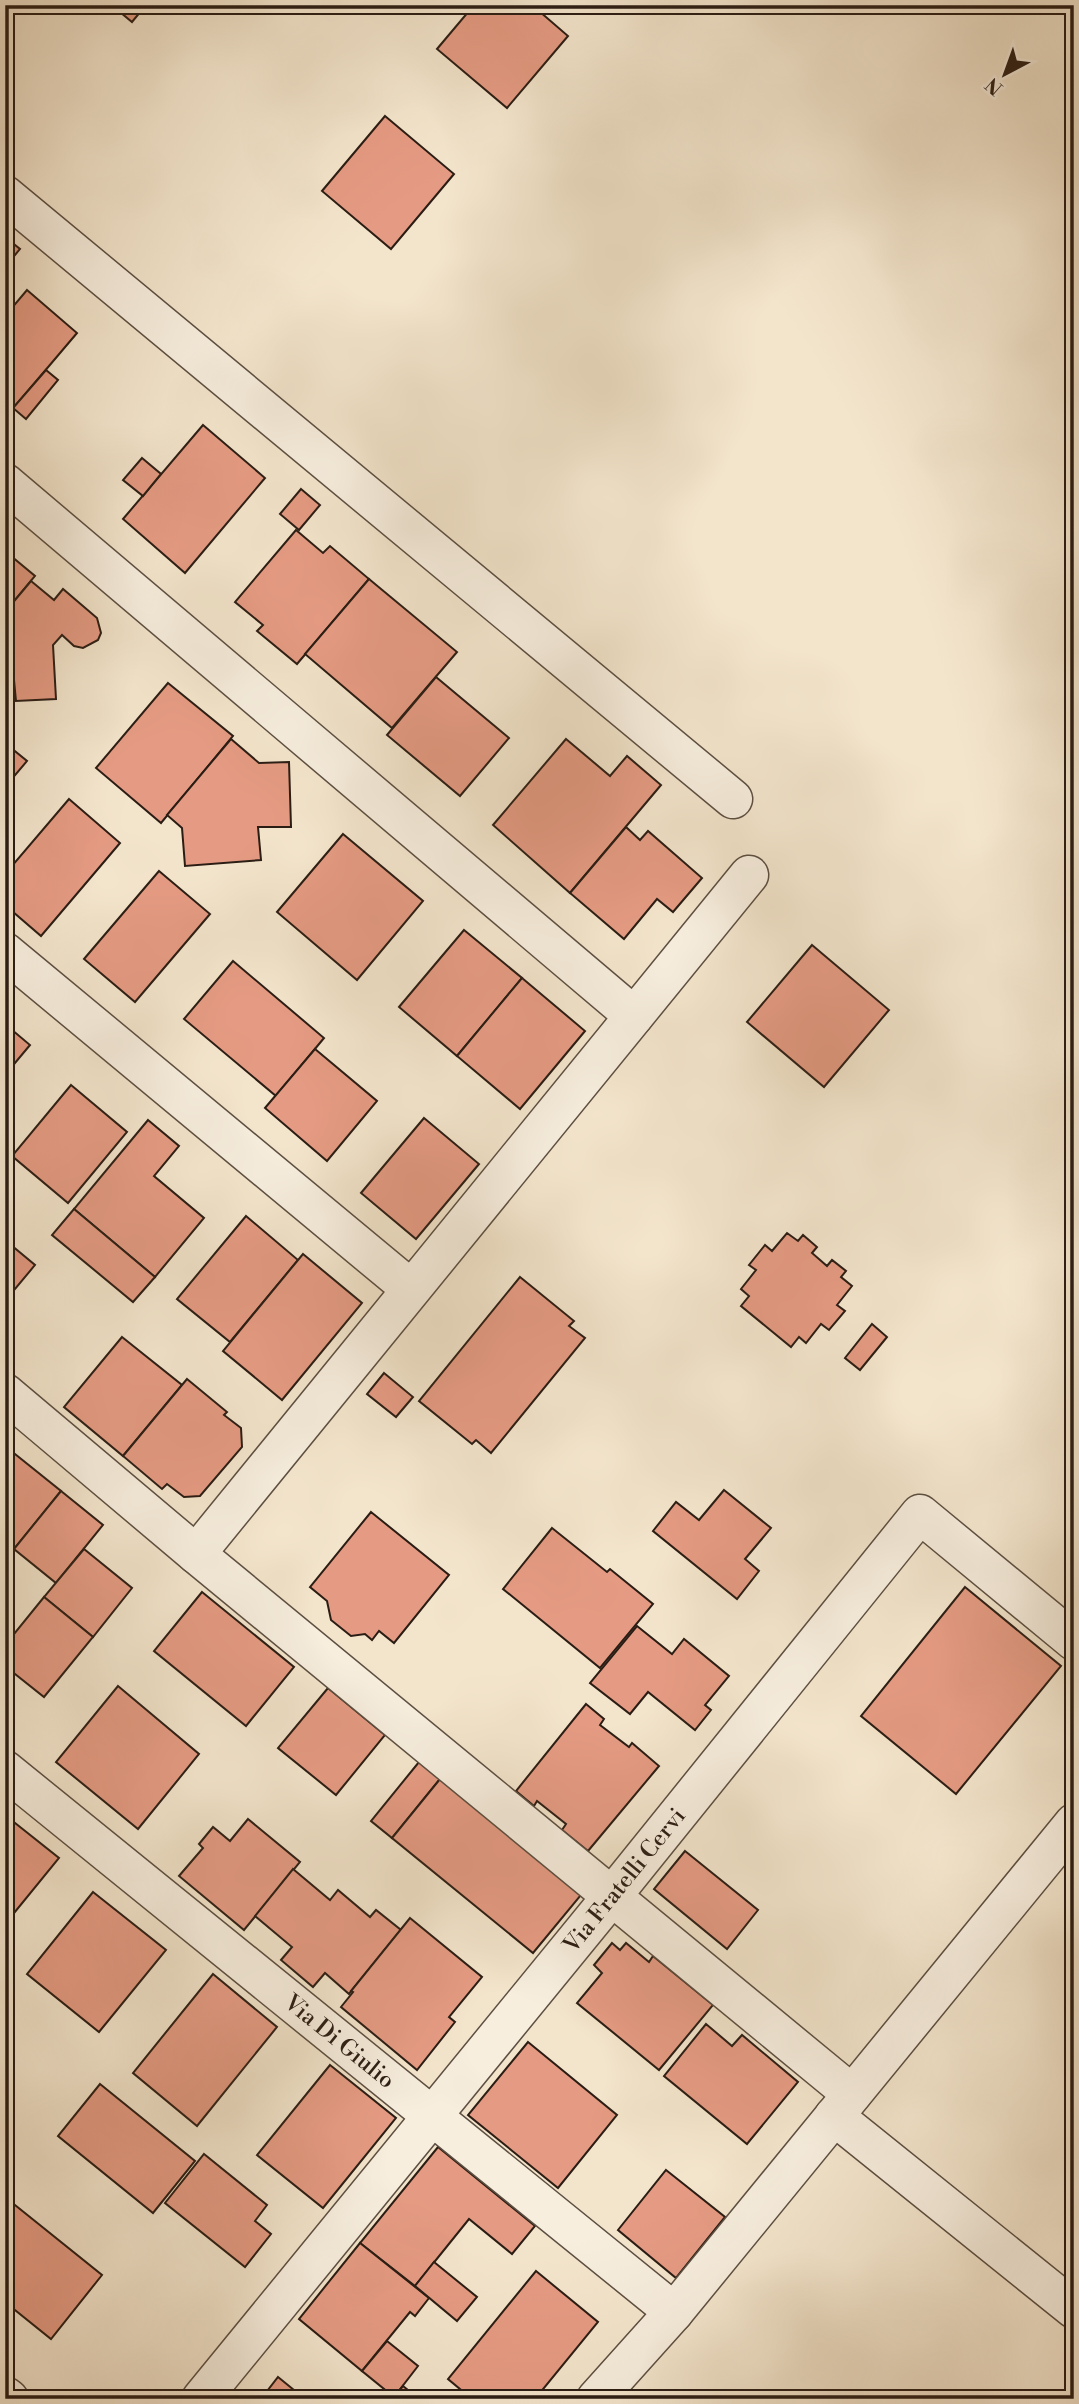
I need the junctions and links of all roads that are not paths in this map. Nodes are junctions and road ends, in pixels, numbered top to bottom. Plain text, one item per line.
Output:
1 (5, 195) edge
2 (5, 483) edge
3 (733, 799) dead end
4 (749, 875) dead end
5 (5, 952) edge
6 (634, 1016) junction
7 (411, 1289) junction
8 (5, 1393) edge
9 (196, 1554) junction
10 (1074, 1641) edge
11 (5, 1770) edge
12 (1074, 1823) edge
13 (612, 1896) junction
14 (843, 2105) junction
15 (432, 2116) junction
16 (1074, 2309) edge
17 (674, 2312) junction
18 (201, 2399) edge
19 (596, 2399) edge

1 - 3 street
2 - 6 street
4 - 6 street
5 - 7 street
6 - 7 street
7 - 9 street
8 - 9 street
9 - 13 street
10 - 13 street, Via Fratelli Cervi
11 - 15 street, Via Di Giulio
12 - 14 street
13 - 14 street
13 - 15 street, Via Fratelli Cervi
14 - 16 street
14 - 17 street
15 - 17 street, Via Di Giulio
15 - 18 street, Via Fratelli Cervi
17 - 19 street

